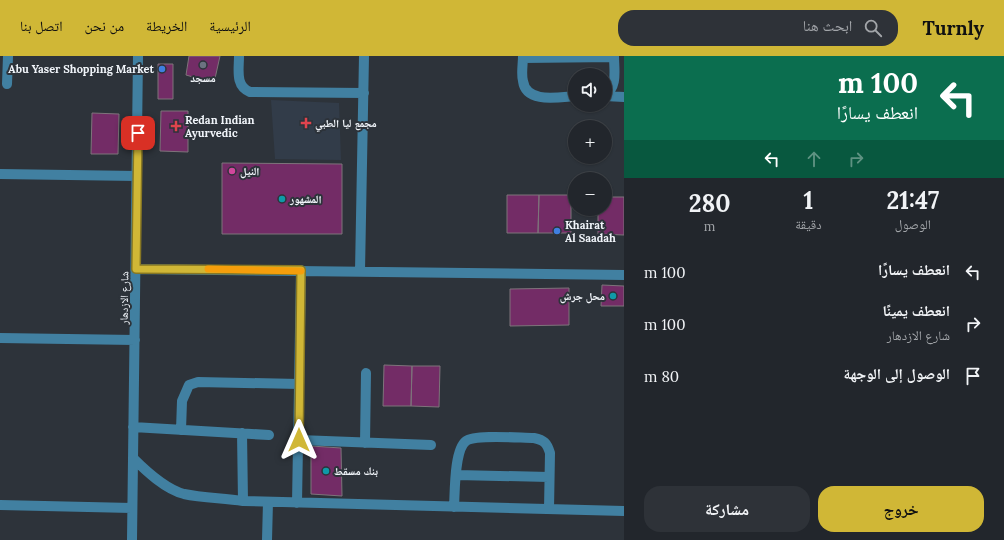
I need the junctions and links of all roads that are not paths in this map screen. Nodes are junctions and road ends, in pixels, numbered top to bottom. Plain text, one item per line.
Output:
1 (8, 56) edge
2 (138, 56) edge
3 (239, 56) edge
4 (364, 56) edge
5 (614, 56) edge
6 (523, 57) edge
7 (7, 84) dead end
8 (612, 90) edge
9 (364, 94) junction
10 (568, 96) edge
11 (612, 96) edge
12 (624, 97) edge
13 (0, 174) edge
14 (137, 176) junction
15 (136, 269) junction
16 (301, 270) junction
17 (360, 272) junction
18 (624, 275) edge
19 (0, 338) edge
20 (135, 340) junction
21 (366, 373) dead end
22 (299, 384) junction
23 (133, 427) junction
24 (181, 430) junction
25 (242, 433) junction
26 (269, 435) dead end
27 (299, 440) junction
28 (365, 443) junction
29 (431, 446) dead end
30 (133, 458) junction
31 (457, 475) junction
32 (549, 477) junction
33 (243, 501) junction
34 (268, 502) junction
35 (297, 503) junction
36 (0, 505) edge
37 (454, 507) junction
38 (132, 508) junction
39 (549, 510) junction
40 (624, 511) edge
41 (132, 540) edge
42 (267, 540) edge

1 - 7 street
2 - 14 street, شارع الازدهار
3 - 9 street
4 - 9 street
5 - 6 street
5 - 8 street
6 - 10 street
9 - 17 street
11 - 12 street
13 - 14 street
14 - 15 street, شارع الازدهار
15 - 16 street
15 - 20 street, شارع الازدهار
16 - 17 street
16 - 22 street
17 - 18 street
19 - 20 street
20 - 23 street, شارع الازدهار
21 - 28 street
22 - 24 street
22 - 27 street
23 - 24 street
23 - 30 street, شارع الازدهار
24 - 25 street
25 - 26 street
25 - 33 street
27 - 28 street
27 - 35 street
28 - 29 street
30 - 33 street
30 - 38 street, شارع الازدهار
31 - 32 street
31 - 32 street
31 - 37 street
32 - 39 street
33 - 34 street
34 - 35 street
34 - 42 street
35 - 37 street
36 - 38 street
37 - 39 street
38 - 41 street, شارع الازدهار
39 - 40 street

